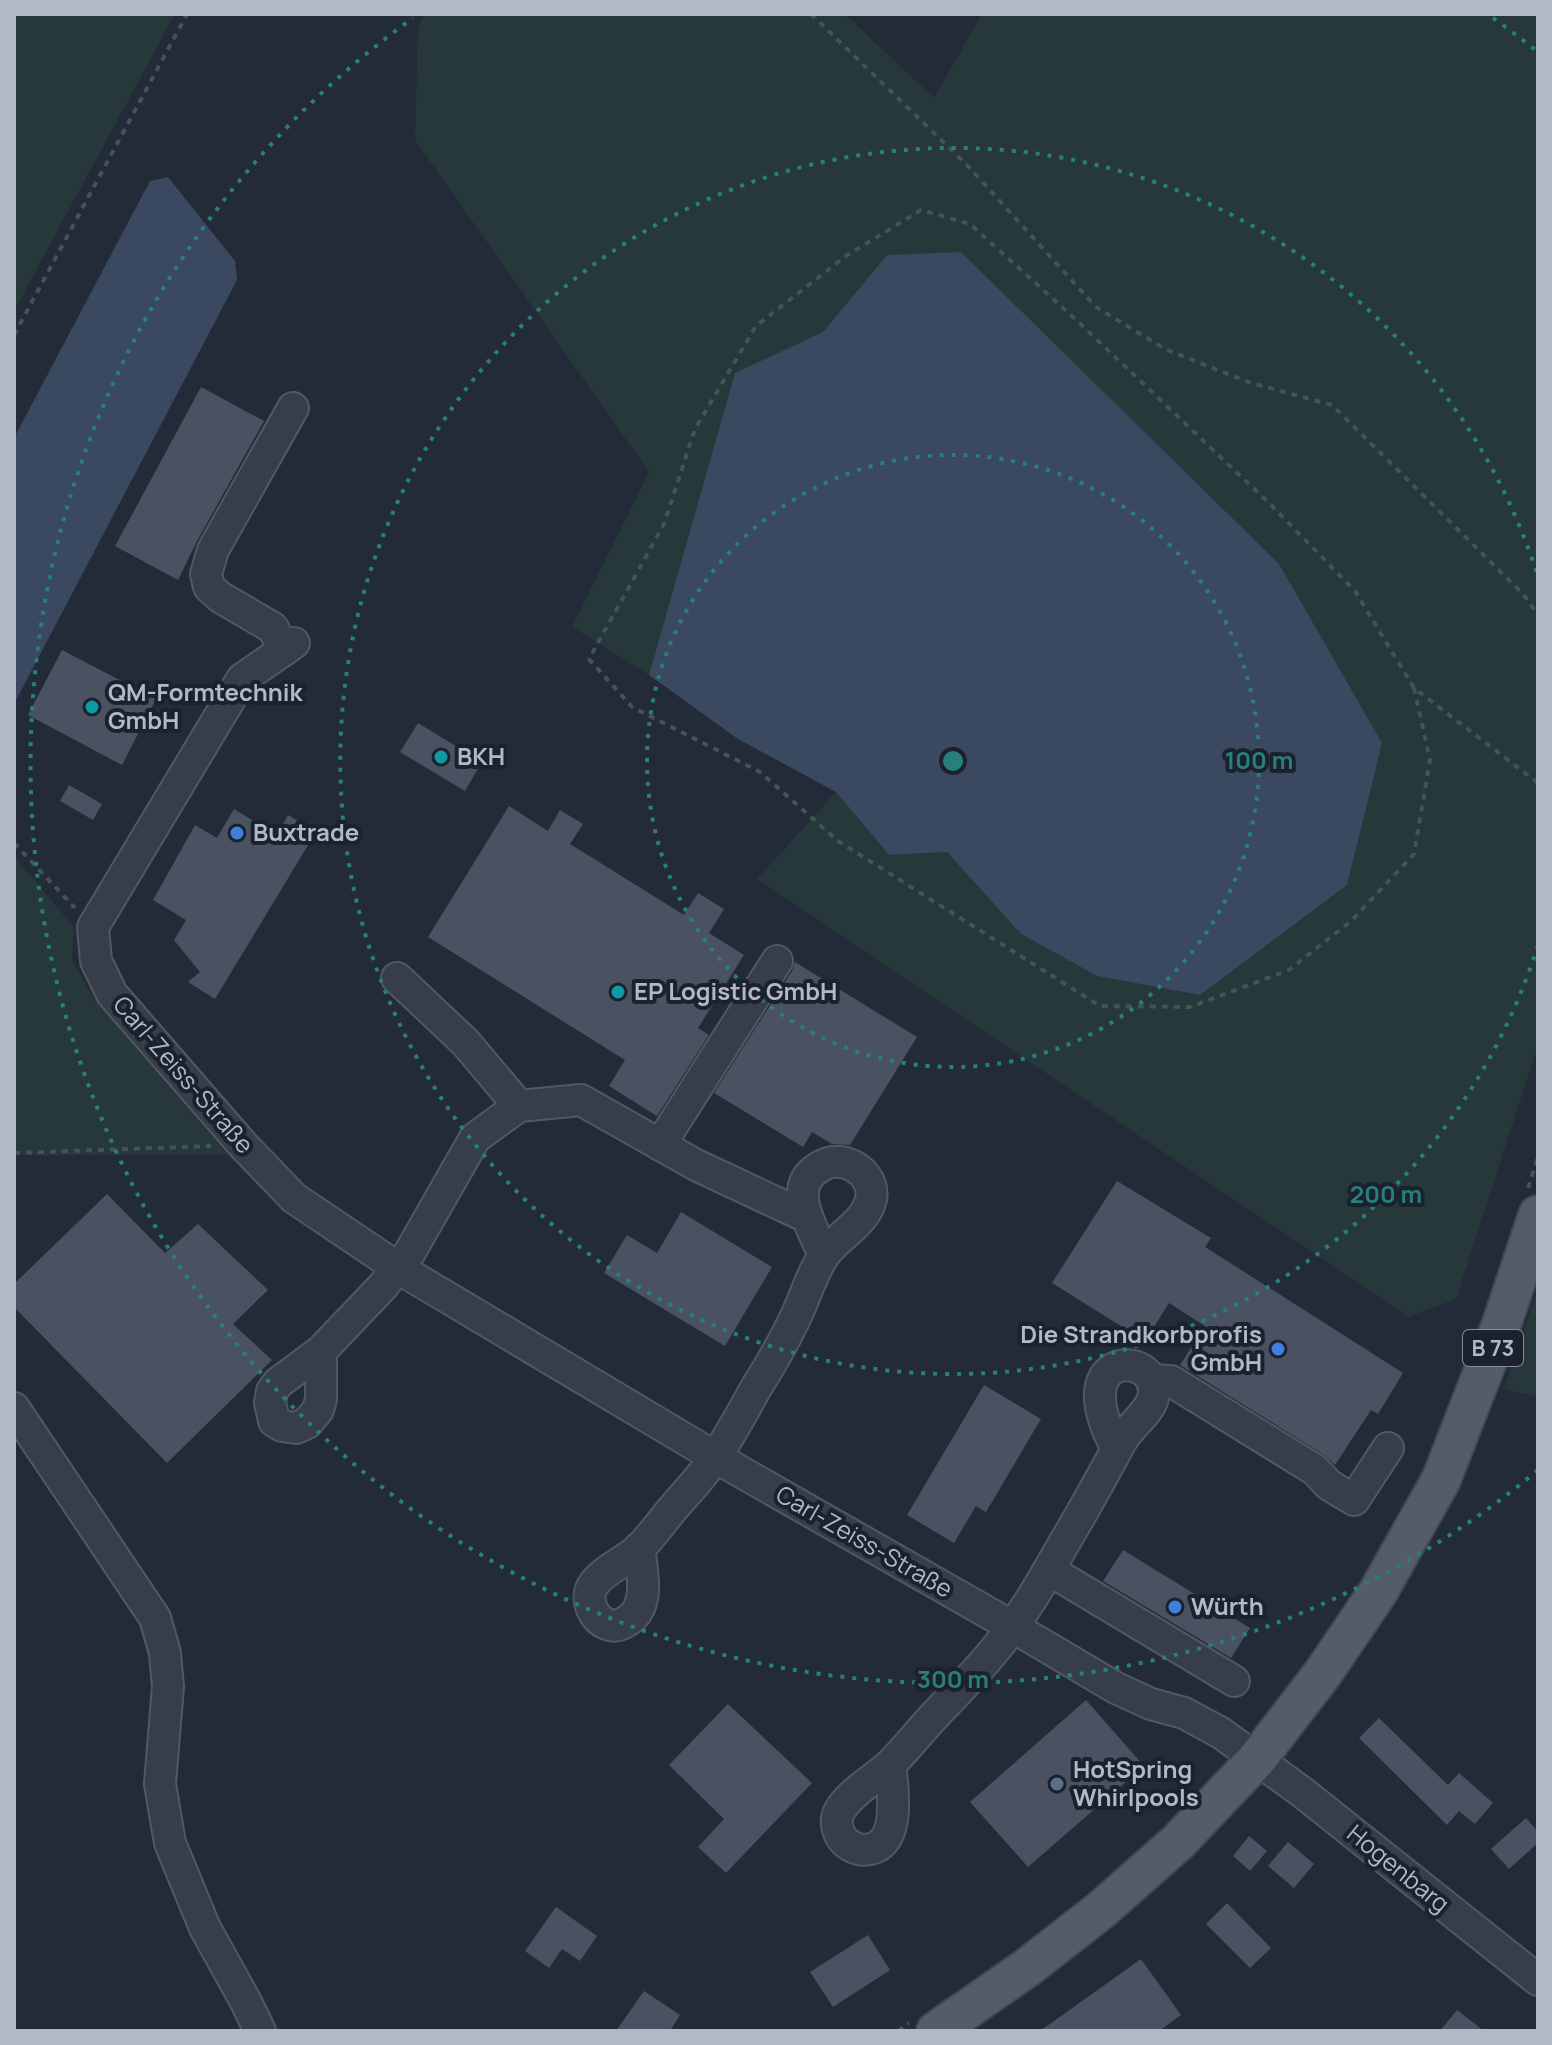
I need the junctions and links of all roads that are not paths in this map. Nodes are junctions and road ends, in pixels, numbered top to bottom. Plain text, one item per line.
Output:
1 (293, 408) dead end
2 (777, 961) dead end
3 (397, 978) dead end
4 (519, 1106) junction
5 (660, 1145) junction
6 (1531, 1208) edge
7 (807, 1217) junction
8 (824, 1255) junction
9 (398, 1268) junction
10 (321, 1351) dead end
11 (1152, 1380) junction
12 (14, 1408) edge
13 (1388, 1448) dead end
14 (1117, 1449) junction
15 (715, 1457) junction
16 (639, 1548) dead end
17 (1049, 1570) junction
18 (1013, 1627) junction
19 (1234, 1681) dead end
20 (1257, 1759) junction
21 (890, 1765) dead end
22 (1538, 1980) edge
23 (926, 2025) edge
24 (260, 2031) edge

1 - 9 street, Carl-Zeiss-Straße
2 - 5 street
3 - 4 street
4 - 5 street
4 - 9 street
5 - 7 street
6 - 20 main road, B 73
7 - 8 street
7 - 8 street
8 - 15 street
9 - 10 street
9 - 15 street, Carl-Zeiss-Straße
11 - 13 street
11 - 14 street
11 - 14 street
12 - 24 street
14 - 17 street
15 - 16 street
15 - 18 street, Carl-Zeiss-Straße
17 - 18 street
17 - 19 street
18 - 20 street, Carl-Zeiss-Straße
18 - 21 street
20 - 22 street, Hogenbarg
20 - 23 main road, B 73

